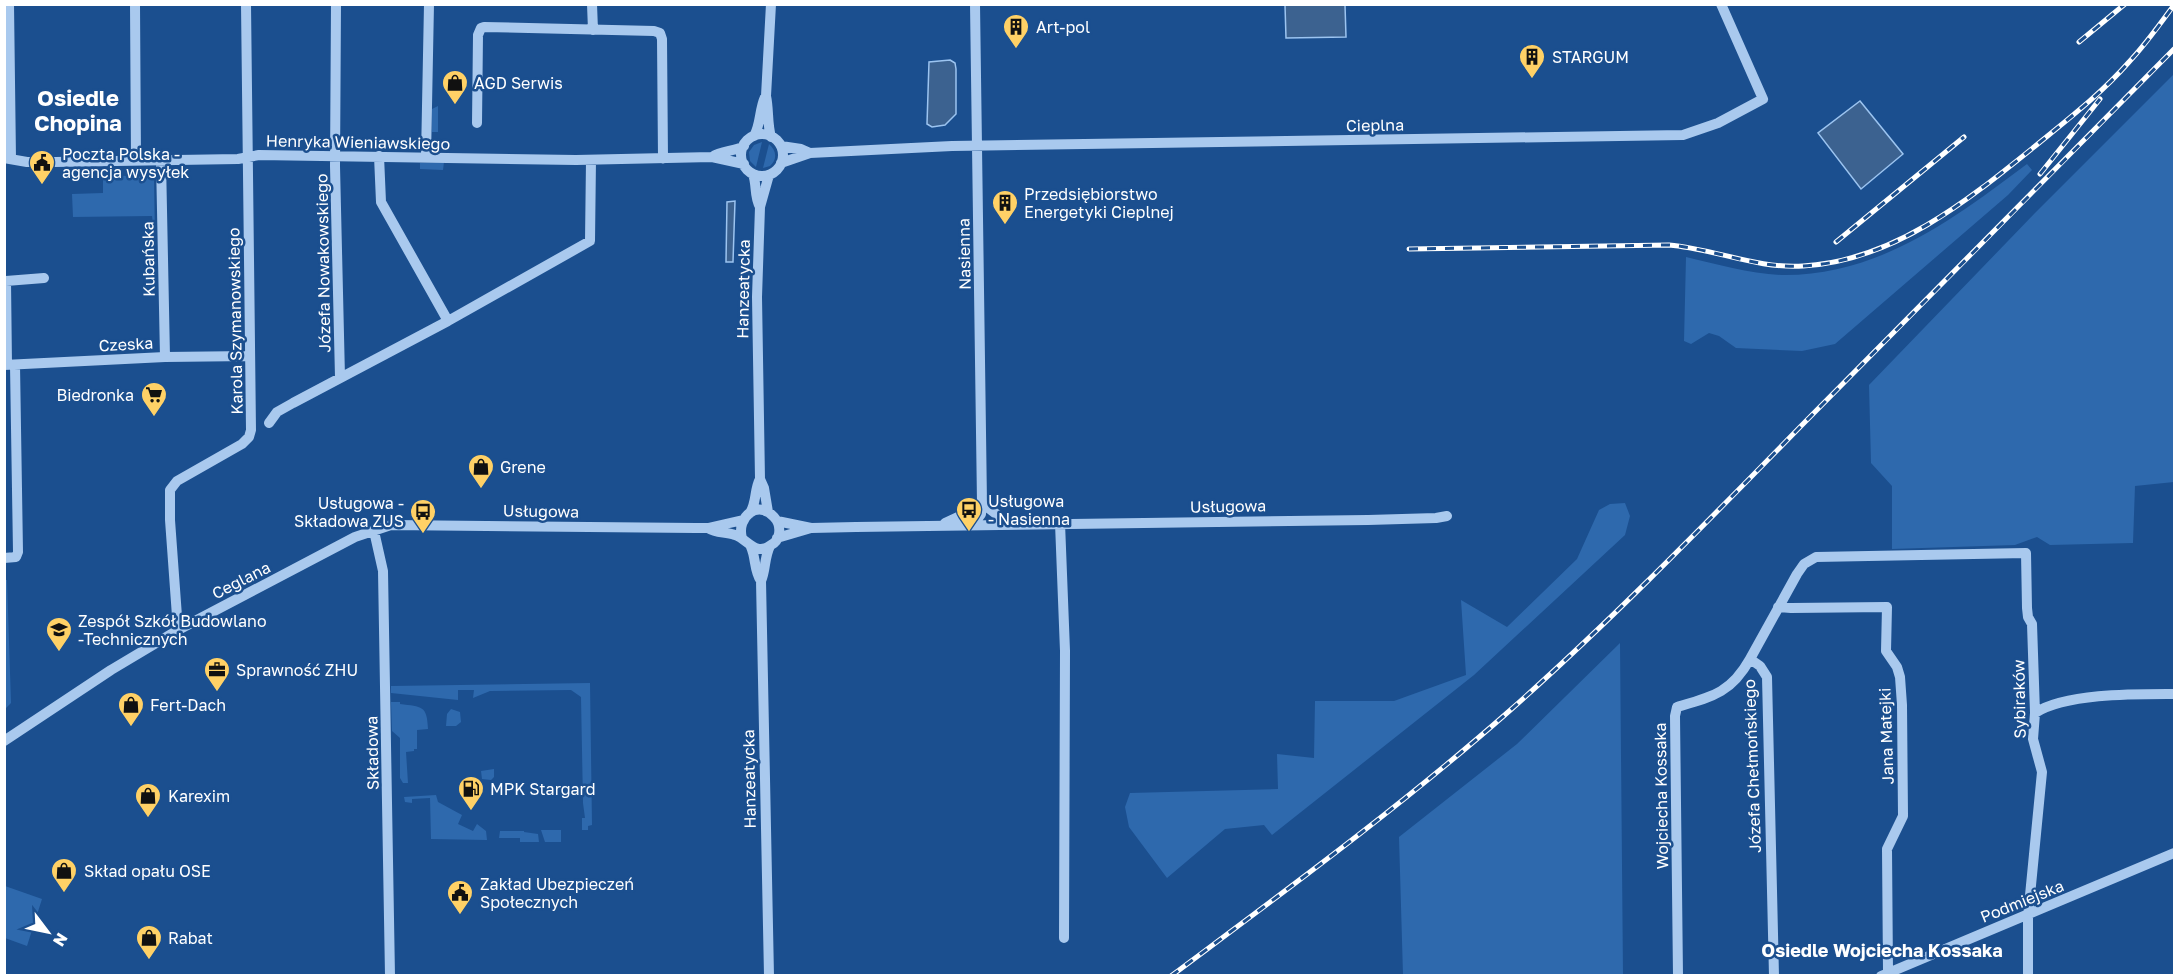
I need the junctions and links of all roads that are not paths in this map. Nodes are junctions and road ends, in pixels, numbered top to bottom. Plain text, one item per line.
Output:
1 (9, 4) edge
2 (135, 4) edge
3 (246, 4) edge
4 (336, 4) edge
5 (429, 4) edge
6 (592, 4) edge
7 (771, 4) edge
8 (975, 4) edge
9 (1721, 4) edge
10 (592, 30) junction
11 (766, 96) junction
12 (477, 123) dead end
13 (754, 136) junction
14 (771, 136) junction
15 (744, 146) junction
16 (781, 146) junction
17 (978, 146) junction
18 (810, 153) junction
19 (336, 156) junction
20 (379, 156) junction
21 (248, 157) junction
22 (426, 157) junction
23 (712, 157) junction
24 (8, 158) edge
25 (663, 159) junction
26 (591, 160) junction
27 (136, 161) junction
28 (161, 161) junction
29 (744, 164) junction
30 (781, 164) junction
31 (753, 174) junction
32 (769, 175) junction
33 (760, 207) junction
34 (44, 278) dead end
35 (448, 321) junction
36 (250, 351) junction
37 (165, 357) junction
38 (9, 365) edge
39 (340, 377) junction
40 (269, 423) dead end
41 (759, 478) junction
42 (982, 503) junction
43 (768, 512) junction
44 (746, 516) junction
45 (1447, 516) dead end
46 (777, 521) junction
47 (1060, 523) junction
48 (1009, 524) junction
49 (941, 525) junction
50 (973, 525) junction
51 (708, 528) junction
52 (811, 528) junction
53 (374, 531) junction
54 (742, 538) junction
55 (774, 542) junction
56 (751, 547) junction
57 (2026, 554) joint
58 (10, 558) edge
59 (761, 581) junction
60 (1778, 607) junction
61 (178, 630) junction
62 (1750, 659) junction
63 (2175, 694) edge
64 (2035, 713) junction
65 (4, 741) edge
66 (2175, 853) edge
67 (2028, 916) junction
68 (1064, 938) dead end
69 (1885, 974) edge
70 (390, 975) edge
71 (769, 975) edge
72 (1678, 975) edge
73 (1774, 975) edge
74 (2028, 975) edge

1 - 24 street
2 - 27 street
3 - 21 street, Karola Szymanowskiego
4 - 19 street, Józefa Nowakowskiego
5 - 22 street
6 - 10 street
7 - 11 street
8 - 17 street, Nasienna
9 - 17 street, Cieplna
10 - 12 street
10 - 25 street
11 - 13 street
11 - 14 street
13 - 14 street
13 - 15 street
14 - 16 street
15 - 23 street, Henryka Wieniawskiego
15 - 29 street
16 - 18 street
16 - 30 street
17 - 18 street
17 - 42 street, Nasienna
18 - 30 street
19 - 20 street, Henryka Wieniawskiego
19 - 21 street, Henryka Wieniawskiego
19 - 39 street, Józefa Nowakowskiego
20 - 22 street, Henryka Wieniawskiego
20 - 35 street
21 - 28 street, Henryka Wieniawskiego
21 - 36 street, Karola Szymanowskiego
22 - 26 street, Henryka Wieniawskiego
23 - 25 street, Henryka Wieniawskiego
23 - 29 street, Henryka Wieniawskiego
24 - 27 street, Henryka Wieniawskiego
25 - 26 street, Henryka Wieniawskiego
26 - 35 street
27 - 28 street, Henryka Wieniawskiego
28 - 37 street, Kubańska
29 - 31 street
30 - 32 street
31 - 32 street
31 - 33 street, Hanzeatycka
32 - 33 street, Hanzeatycka
33 - 41 street, Hanzeatycka
34 - 38 street
35 - 39 street
36 - 37 street, Czeska
36 - 61 street, Karola Szymanowskiego
37 - 38 street, Czeska
38 - 58 street
39 - 40 street
41 - 43 street, Hanzeatycka
41 - 44 street, Hanzeatycka
42 - 48 street
42 - 49 street, Usługowa
42 - 50 street
43 - 44 street
43 - 46 street
44 - 51 street, Usługowa
44 - 54 street
45 - 47 street, Usługowa
46 - 52 street, Usługowa
46 - 55 street
47 - 48 street, Usługowa
47 - 68 street
48 - 50 street, Usługowa
49 - 50 street, Usługowa
49 - 52 street, Usługowa
51 - 53 street, Usługowa
51 - 54 street, Usługowa
52 - 55 street, Usługowa
53 - 61 street, Ceglana
53 - 70 street, Składowa
54 - 56 street
55 - 56 street
55 - 59 street, Hanzeatycka
56 - 59 street, Hanzeatycka
57 - 60 street, Józefa Chełmońskiego
57 - 64 street, Sybiraków
59 - 71 street, Hanzeatycka
60 - 62 street, Józefa Chełmońskiego
60 - 69 street, Jana Matejki
61 - 65 street, Ceglana
62 - 72 street, Wojciecha Kossaka
62 - 73 street, Józefa Chełmońskiego
63 - 64 street
64 - 67 street, Sybiraków
66 - 67 street, Podmiejska
67 - 69 street, Podmiejska
67 - 74 street, Sybiraków

